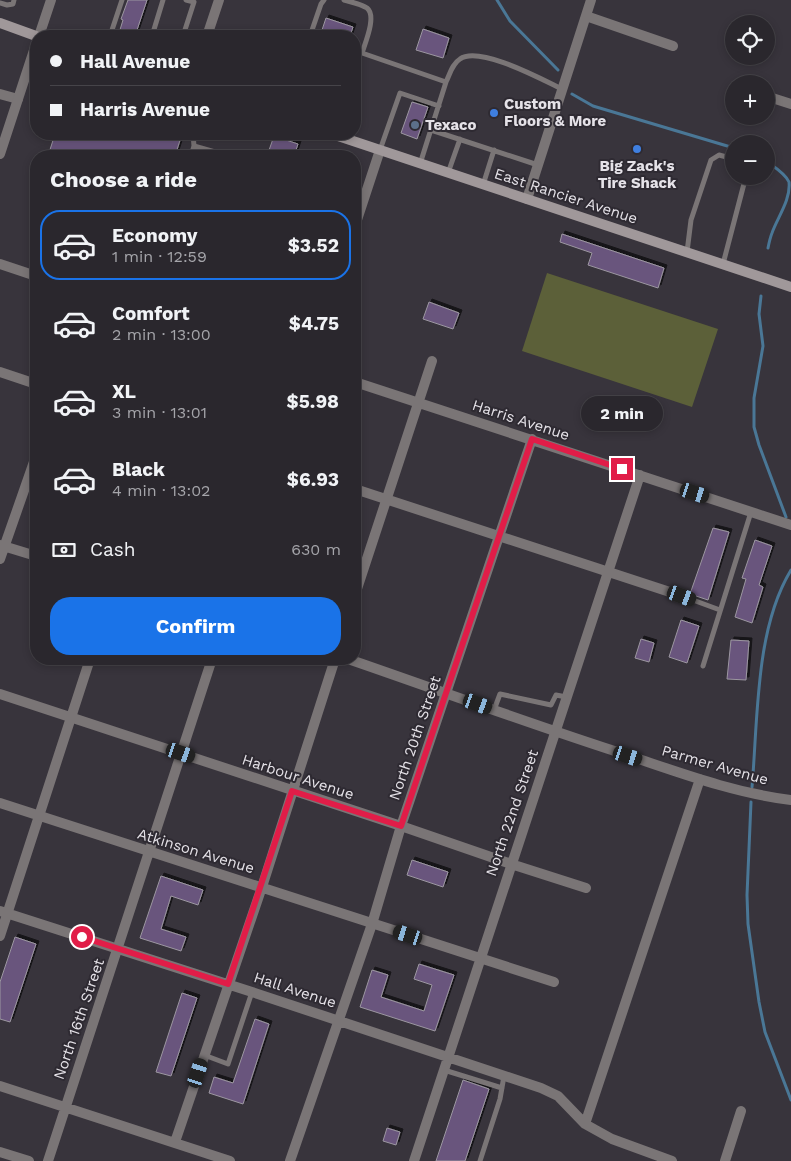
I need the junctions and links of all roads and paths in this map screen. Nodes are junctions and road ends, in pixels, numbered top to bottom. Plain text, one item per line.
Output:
1 (14, 0) edge
2 (51, 0) edge
3 (122, 0) edge
4 (163, 0) edge
5 (186, 0) edge
6 (219, 0) edge
7 (324, 0) edge
8 (344, 0) edge
9 (591, 0) edge
10 (0, 3) edge
11 (586, 16) junction
12 (0, 24) edge
13 (40, 30) edge
14 (112, 30) edge
15 (154, 30) edge
16 (185, 30) edge
17 (209, 30) edge
18 (312, 30) edge
19 (30, 33) edge
20 (673, 46) dead end
21 (362, 54) joint
22 (30, 62) edge
23 (446, 82) junction
24 (562, 89) junction
25 (0, 94) edge
26 (18, 99) junction
27 (775, 99) edge
28 (791, 104) edge
29 (439, 106) junction
30 (431, 130) junction
31 (460, 139) junction
32 (194, 140) edge
33 (350, 140) edge
34 (194, 146) junction
35 (193, 150) edge
36 (208, 150) edge
37 (380, 150) junction
38 (494, 150) junction
39 (0, 154) edge
40 (725, 157) edge
41 (420, 164) junction
42 (538, 165) junction
43 (448, 174) junction
44 (482, 185) junction
45 (744, 185) edge
46 (527, 199) junction
47 (361, 206) edge
48 (687, 252) junction
49 (0, 264) edge
50 (722, 264) junction
51 (30, 274) edge
52 (791, 287) edge
53 (432, 360) dead end
54 (0, 372) edge
55 (30, 382) edge
56 (361, 384) edge
57 (418, 403) junction
58 (532, 439) junction
59 (30, 472) edge
60 (640, 475) junction
61 (361, 491) edge
62 (386, 500) junction
63 (751, 512) junction
64 (791, 525) edge
65 (499, 536) junction
66 (2, 546) edge
67 (30, 554) edge
68 (0, 559) edge
69 (608, 572) junction
70 (361, 577) edge
71 (682, 596) joint
72 (720, 610) junction
73 (361, 663) edge
74 (88, 665) edge
75 (210, 665) edge
76 (333, 665) edge
77 (703, 666) dead end
78 (447, 693) junction
79 (0, 694) edge
80 (566, 697) junction
81 (494, 710) junction
82 (71, 717) junction
83 (556, 732) junction
84 (181, 753) junction
85 (700, 779) junction
86 (292, 791) junction
87 (791, 800) edge
88 (0, 803) edge
89 (40, 816) junction
90 (401, 826) junction
91 (148, 852) junction
92 (511, 864) junction
93 (262, 887) junction
94 (586, 888) dead end
95 (4, 912) edge
96 (372, 924) junction
97 (0, 936) edge
98 (118, 949) junction
99 (480, 958) junction
100 (554, 982) dead end
101 (228, 984) junction
102 (252, 992) junction
103 (339, 1020) junction
104 (204, 1056) junction
105 (448, 1057) junction
106 (444, 1070) junction
107 (504, 1076) junction
108 (0, 1086) edge
109 (502, 1088) junction
110 (65, 1108) junction
111 (741, 1111) dead end
112 (586, 1124) junction
113 (175, 1142) junction
114 (0, 1152) edge
115 (29, 1161) edge
116 (48, 1161) edge
117 (230, 1161) edge
118 (290, 1161) edge
119 (414, 1161) edge
120 (480, 1161) edge
121 (672, 1161) edge
122 (725, 1161) edge

1 - 10 lane
2 - 13 street
3 - 14 lane
4 - 15 lane
5 - 16 lane
6 - 17 street
7 - 18 lane
8 - 21 lane
9 - 11 street
11 - 20 street
11 - 24 street
12 - 19 main road
21 - 23 lane
22 - 26 street
23 - 24 lane
23 - 29 lane
24 - 42 street
25 - 26 street
26 - 39 street
27 - 28 street
29 - 30 lane
29 - 37 lane
30 - 31 lane
30 - 41 lane
31 - 38 lane
31 - 43 lane
32 - 34 lane
33 - 37 main road, East Rancier Avenue
34 - 35 lane
34 - 36 lane
37 - 41 main road, East Rancier Avenue
37 - 47 street
38 - 42 lane
38 - 44 lane
40 - 48 lane
41 - 43 main road, East Rancier Avenue
42 - 46 street
43 - 44 main road, East Rancier Avenue
44 - 46 main road, East Rancier Avenue
45 - 50 lane
46 - 48 main road, East Rancier Avenue
48 - 50 main road, East Rancier Avenue
49 - 51 street
50 - 52 main road, East Rancier Avenue
53 - 57 street
54 - 55 street
56 - 57 street, Harris Avenue
57 - 58 street, Harris Avenue
57 - 62 street
58 - 60 street, Harris Avenue
58 - 65 street, North 20th Street
59 - 66 street
60 - 63 street, Harris Avenue
60 - 69 street, North 22nd Street
61 - 62 street
62 - 65 street
62 - 70 street
63 - 64 street, Harris Avenue
63 - 72 lane
65 - 69 street
65 - 78 street, North 20th Street
66 - 67 street
66 - 68 street
69 - 71 street
69 - 80 street, North 22nd Street
71 - 72 lane
72 - 77 lane
73 - 78 street, Parmer Avenue
74 - 82 street
75 - 84 street, North 16th Street
76 - 86 street
78 - 81 street, Parmer Avenue
78 - 90 street, North 20th Street
79 - 82 street, Harbour Avenue
80 - 81 lane
80 - 83 street, North 22nd Street
81 - 83 street, Parmer Avenue
82 - 84 street, Harbour Avenue
82 - 89 street
83 - 85 street, Parmer Avenue
83 - 92 street, North 22nd Street
84 - 86 street, Harbour Avenue
84 - 91 street, North 16th Street
85 - 87 street, Parmer Avenue
85 - 112 street
86 - 90 street, Harbour Avenue
86 - 93 street
88 - 89 street, Atkinson Avenue
89 - 91 street, Atkinson Avenue
89 - 95 street
90 - 92 street, Harbour Avenue
90 - 96 street, North 20th Street
91 - 93 street, Atkinson Avenue
91 - 98 street, North 16th Street
92 - 94 street, Harbour Avenue
92 - 99 street, North 22nd Street
93 - 96 street, Atkinson Avenue
93 - 101 street
95 - 97 street
95 - 98 street, Hall Avenue
96 - 99 street, Atkinson Avenue
96 - 103 street, North 20th Street
98 - 101 street, Hall Avenue
98 - 110 street, North 16th Street
99 - 100 street, Atkinson Avenue
99 - 105 street, North 22nd Street
101 - 102 street, Hall Avenue
101 - 104 street
102 - 103 street, Hall Avenue
102 - 104 lane
103 - 105 street, Hall Avenue
103 - 118 street, North 20th Street
104 - 113 street
105 - 106 street, North 22nd Street
105 - 107 street, Hall Avenue
106 - 109 lane
106 - 119 street, North 22nd Street
107 - 109 lane
107 - 112 street, Hall Avenue
108 - 110 street
109 - 120 lane
110 - 113 street
110 - 116 street, North 16th Street
111 - 122 street
112 - 121 street, Hall Avenue
113 - 117 street
114 - 115 street

